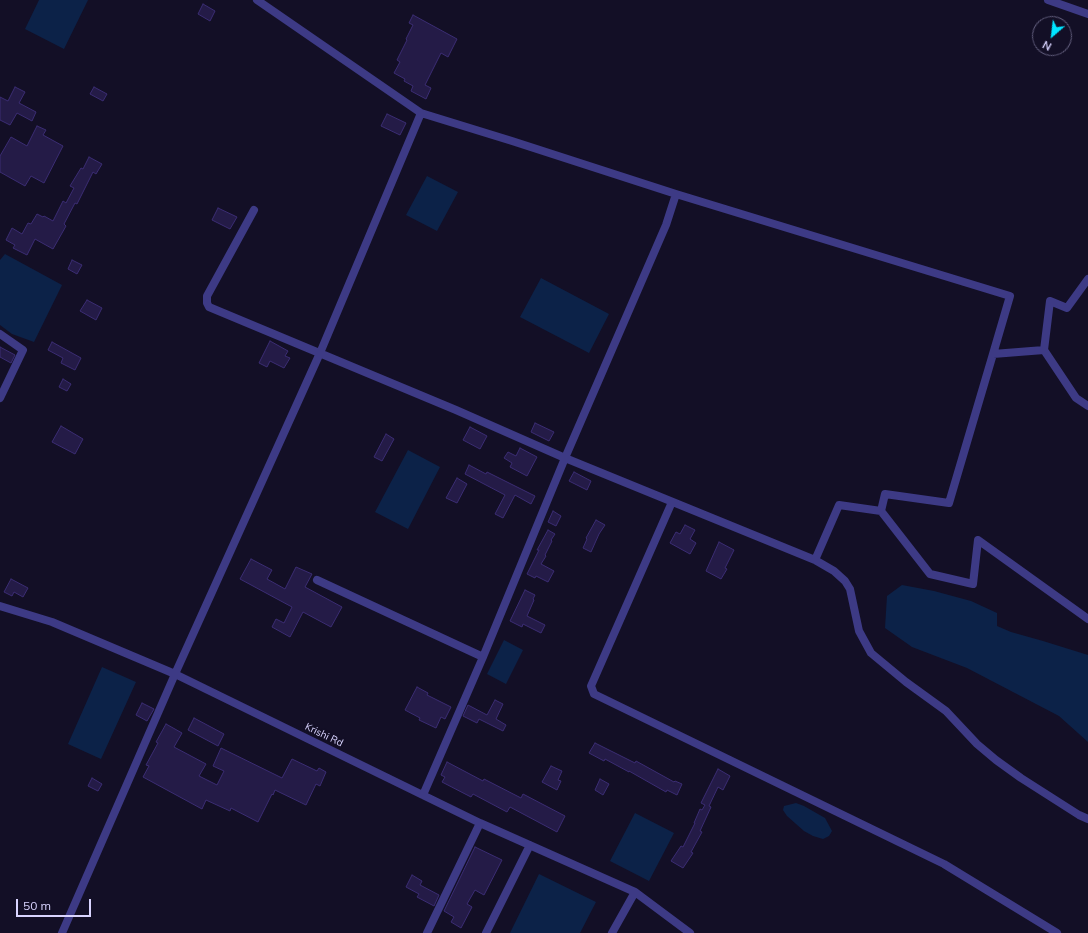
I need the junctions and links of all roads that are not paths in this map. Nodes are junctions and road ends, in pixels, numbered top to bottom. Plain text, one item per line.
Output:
1 (257, 0) edge
2 (1048, 0) edge
3 (1088, 14) edge
4 (421, 113) junction
5 (676, 194) junction
6 (254, 210) dead end
7 (1088, 279) edge
8 (0, 334) edge
9 (1044, 350) junction
10 (320, 353) junction
11 (992, 354) junction
12 (0, 398) edge
13 (1088, 406) edge
14 (565, 458) junction
15 (672, 502) junction
16 (881, 511) junction
17 (815, 560) junction
18 (317, 580) dead end
19 (0, 606) edge
20 (1088, 620) edge
21 (484, 657) junction
22 (175, 674) junction
23 (423, 795) junction
24 (1088, 820) edge
25 (480, 823) junction
26 (530, 845) junction
27 (635, 892) junction
28 (62, 933) edge
29 (427, 933) edge
30 (486, 933) edge
31 (612, 933) edge
32 (690, 933) edge
33 (1057, 933) edge

1 - 4 street
2 - 3 street
4 - 5 street
4 - 10 street
5 - 11 street
5 - 14 street
6 - 10 street
7 - 9 street
8 - 12 street
9 - 11 street
9 - 13 street
10 - 14 street
10 - 22 street
11 - 16 street
14 - 15 street
14 - 21 street
15 - 17 street
15 - 33 street
16 - 17 street
16 - 20 street
17 - 24 street
18 - 21 street
19 - 22 street, Krishi Rd
21 - 23 street
22 - 23 street, Krishi Rd
22 - 28 street
23 - 25 street, Krishi Rd
25 - 26 street, Krishi Rd
25 - 29 street
26 - 27 street, Krishi Rd
26 - 30 street
27 - 31 street
27 - 32 street, Krishi Rd

